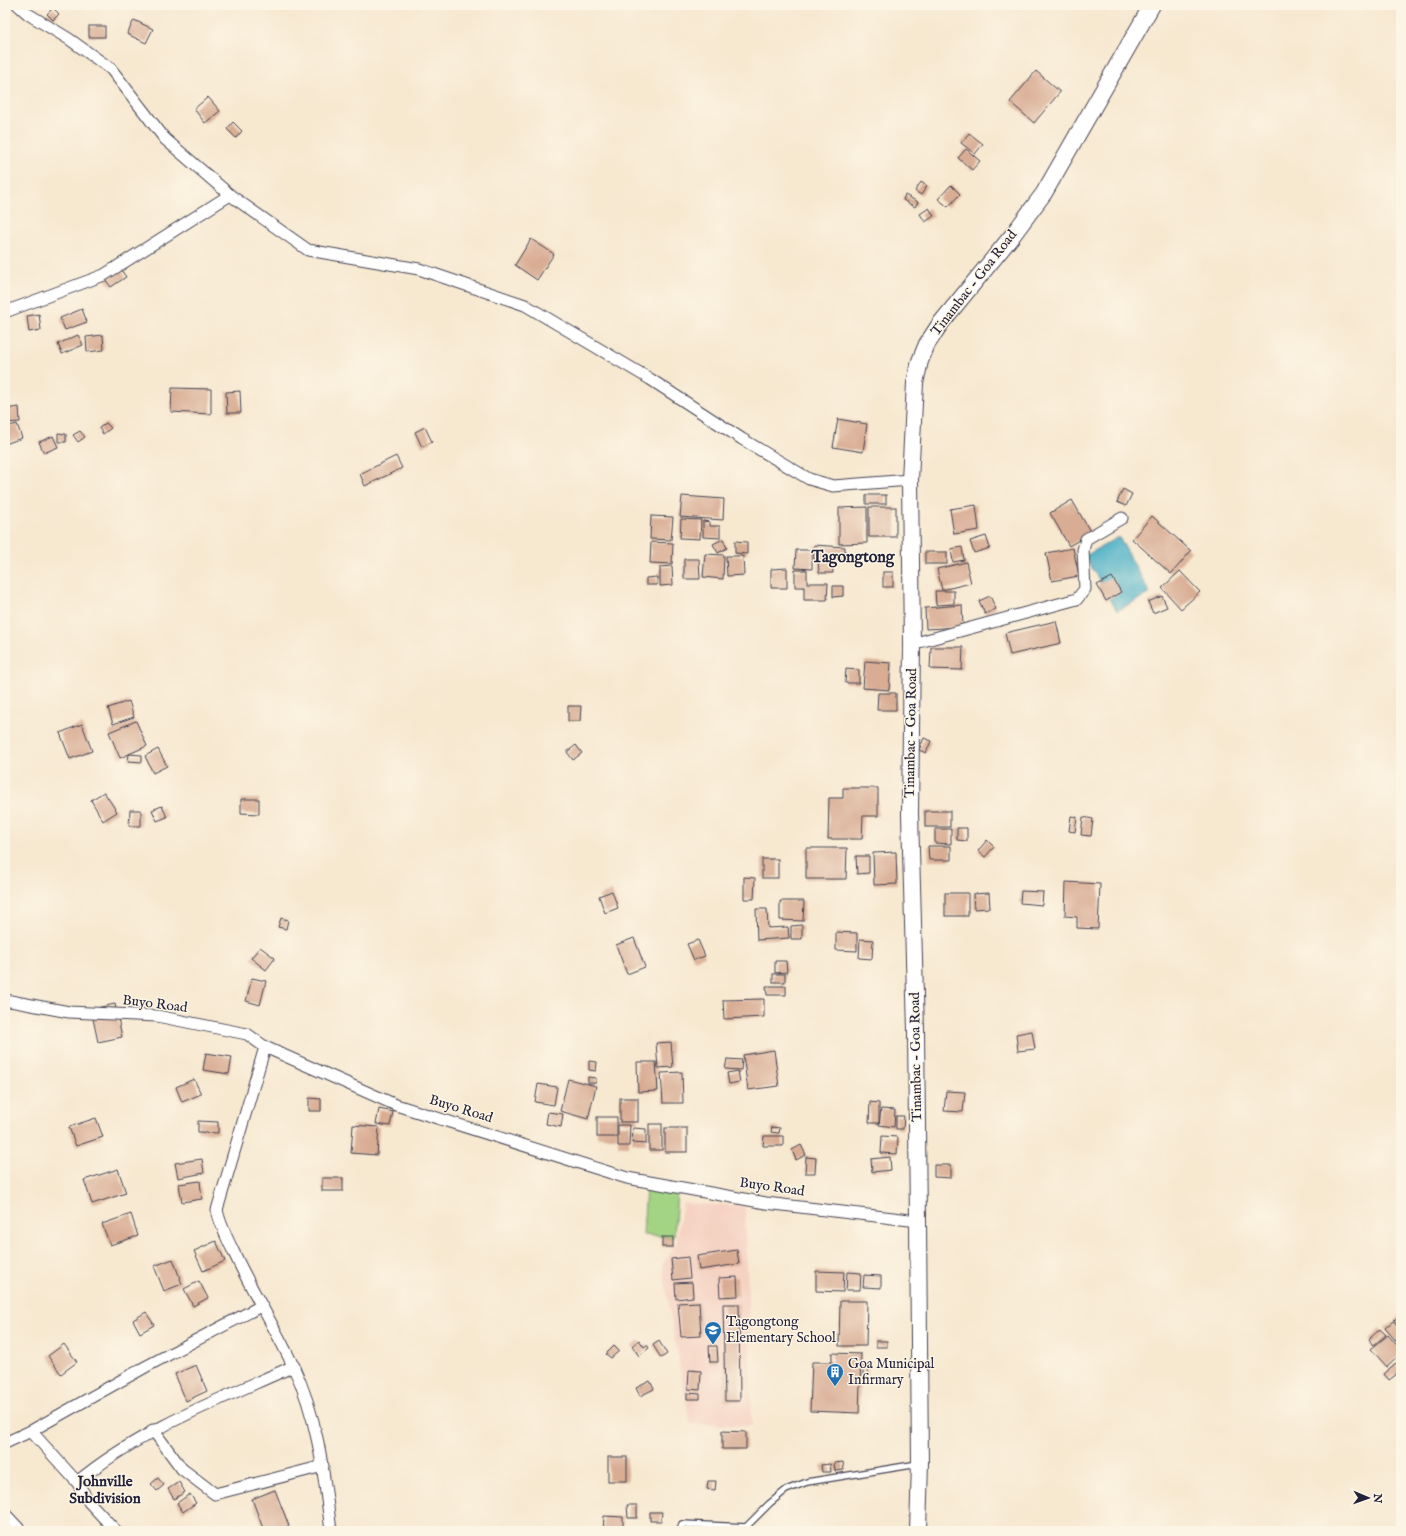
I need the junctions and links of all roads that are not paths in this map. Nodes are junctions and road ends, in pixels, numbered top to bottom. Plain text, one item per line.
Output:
1 (18, 5) edge
2 (1152, 5) edge
3 (230, 195) junction
4 (5, 312) edge
5 (910, 480) junction
6 (1122, 518) dead end
7 (912, 644) junction
8 (5, 1000) edge
9 (265, 1047) junction
10 (918, 1221) junction
11 (261, 1306) junction
12 (294, 1366) junction
13 (152, 1430) junction
14 (31, 1431) junction
15 (5, 1443) edge
16 (920, 1463) junction
17 (322, 1466) junction
18 (77, 1482) junction
19 (5, 1514) edge
20 (746, 1529) edge
21 (21, 1531) edge
22 (116, 1531) edge
23 (331, 1531) edge
24 (680, 1531) edge
25 (918, 1531) edge

1 - 3 street
2 - 5 main road, Tinambac - Goa Road
3 - 4 street
3 - 5 street
5 - 7 main road, Tinambac - Goa Road
6 - 7 street
7 - 10 main road, Tinambac - Goa Road
8 - 9 street, Buyo Road
9 - 10 street, Buyo Road
9 - 11 street
10 - 16 main road, Tinambac - Goa Road
11 - 12 street
11 - 14 street
12 - 13 street
12 - 17 street
13 - 17 street
13 - 18 street
14 - 15 street
14 - 18 street
16 - 20 lane
16 - 25 main road, Tinambac - Goa Road
17 - 23 street
18 - 22 street
19 - 21 street
20 - 24 lane

